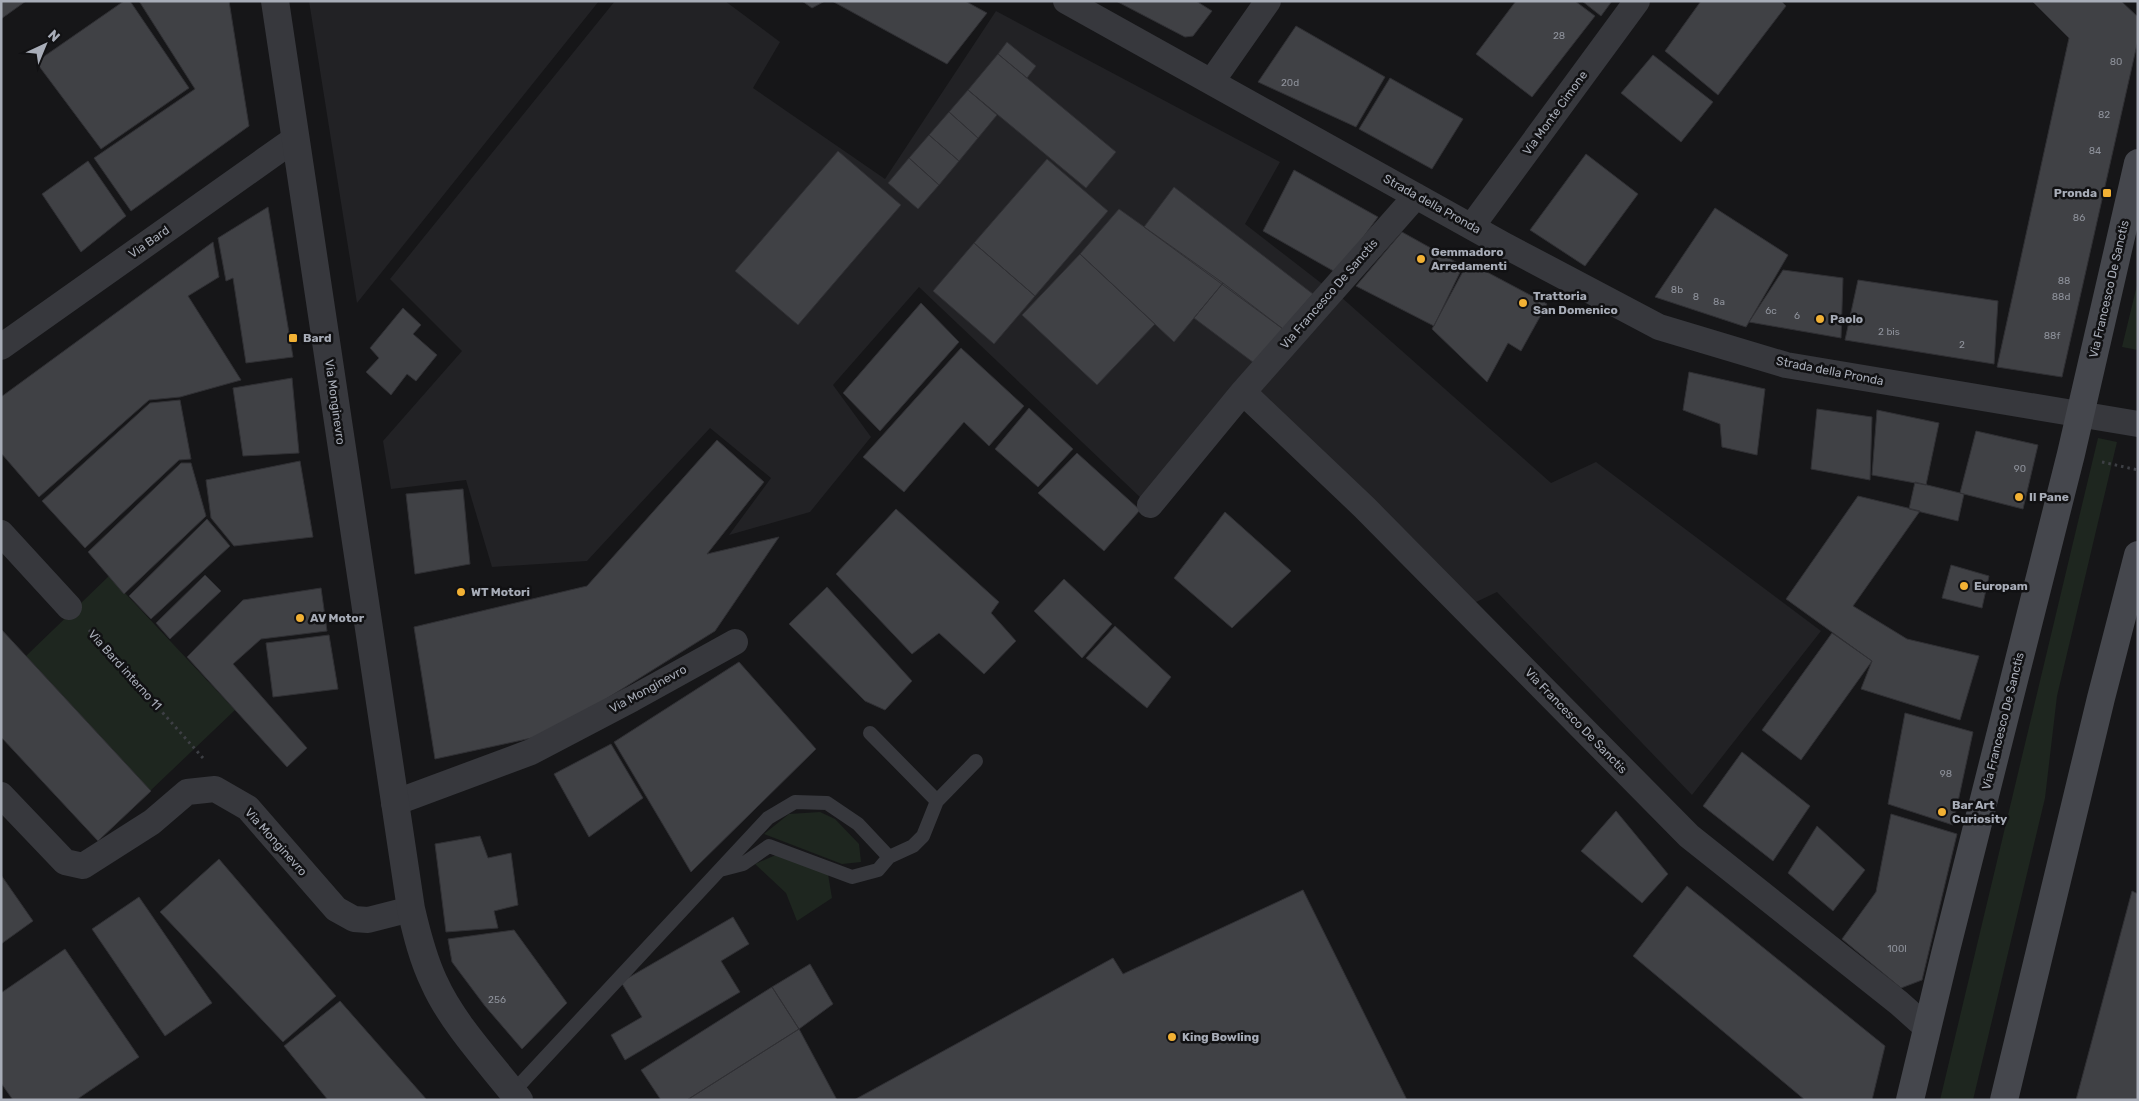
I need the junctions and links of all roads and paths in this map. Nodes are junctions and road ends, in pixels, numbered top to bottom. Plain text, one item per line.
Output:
1 (275, 1) edge
2 (1066, 1) edge
3 (1268, 1) edge
4 (1637, 1) edge
5 (1212, 81) junction
6 (296, 138) junction
7 (2138, 163) edge
8 (1416, 196) junction
9 (1472, 226) junction
10 (1, 347) edge
11 (1243, 392) junction
12 (2080, 415) junction
13 (2138, 424) edge
14 (1150, 505) dead end
15 (1, 533) edge
16 (2137, 562) edge
17 (69, 607) joint
18 (735, 642) dead end
19 (130, 676) dead end
20 (870, 732) dead end
21 (976, 761) dead end
22 (1, 795) edge
23 (937, 801) junction
24 (394, 803) junction
25 (888, 857) junction
26 (720, 870) junction
27 (412, 910) junction
28 (1927, 1028) junction
29 (516, 1096) edge
30 (2007, 1098) edge
31 (1910, 1100) edge

1 - 6 street, Via Monginevro
2 - 5 street, Strada della Pronda
3 - 5 street
4 - 9 street, Via Monte Cimone
5 - 8 street, Strada della Pronda
6 - 10 street, Via Bard
6 - 24 street, Via Monginevro
7 - 12 main road, Via Francesco De Sanctis
8 - 9 street, Strada della Pronda
8 - 11 street, Via Francesco De Sanctis
9 - 12 street, Strada della Pronda
11 - 14 street, Via Francesco De Sanctis
11 - 28 street, Via Francesco De Sanctis
12 - 13 street
12 - 28 main road, Via Francesco De Sanctis
15 - 17 street
16 - 30 main road
17 - 19 path, Via Bard interno 11
18 - 24 street, Via Monginevro
20 - 23 lane
21 - 23 lane
22 - 27 street, Via Monginevro
23 - 25 lane
24 - 27 street, Via Monginevro
25 - 26 lane
25 - 26 lane
26 - 29 lane
27 - 29 street, Via Monginevro
28 - 31 main road, Via Francesco De Sanctis

